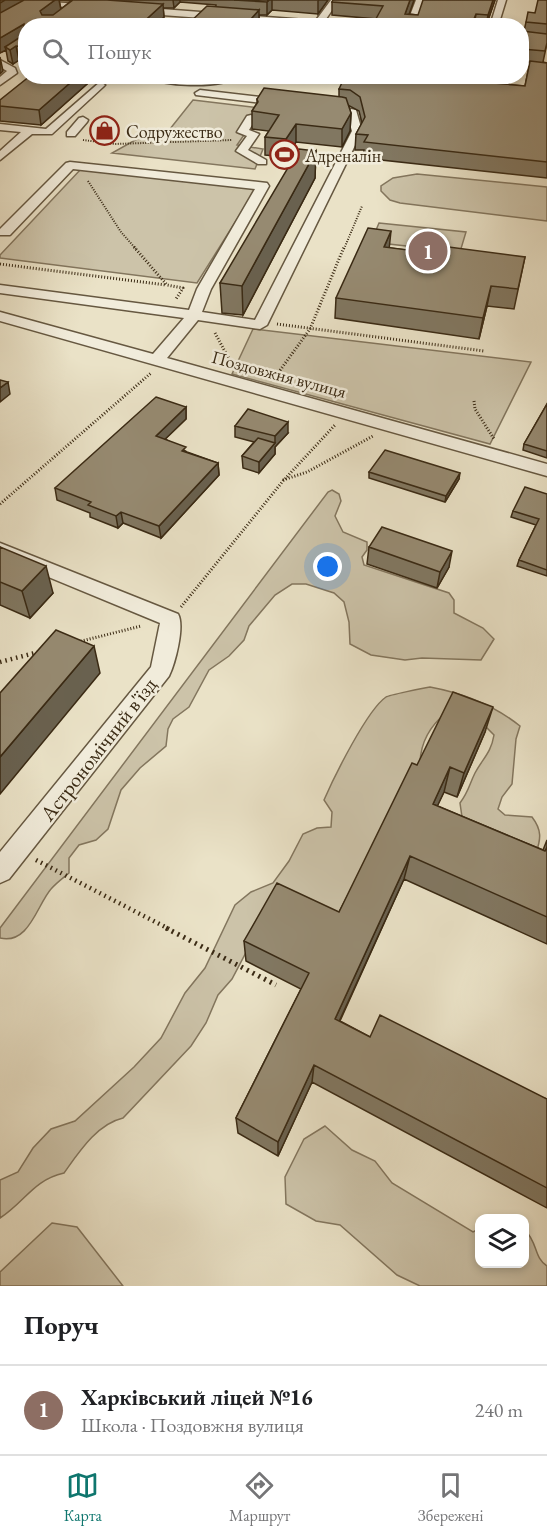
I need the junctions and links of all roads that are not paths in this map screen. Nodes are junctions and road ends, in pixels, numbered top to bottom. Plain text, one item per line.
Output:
1 (335, 0) edge
2 (420, 0) edge
3 (502, 0) edge
4 (44, 1) edge
5 (75, 6) junction
6 (203, 7) edge
7 (108, 8) edge
8 (129, 10) edge
9 (66, 12) edge
10 (195, 15) junction
11 (192, 18) edge
12 (220, 18) edge
13 (322, 18) edge
14 (413, 18) edge
15 (496, 18) edge
16 (0, 24) edge
17 (2, 60) edge
18 (17, 64) edge
19 (0, 82) edge
20 (100, 85) dead end
21 (200, 93) dead end
22 (251, 118) edge
23 (83, 120) dead end
24 (0, 127) edge
25 (30, 130) junction
26 (75, 137) road end
27 (0, 157) edge
28 (261, 162) dead end
29 (5, 232) dead end
30 (0, 289) edge
31 (194, 315) junction
32 (0, 316) edge
33 (156, 361) junction
34 (547, 470) edge
35 (0, 549) edge
36 (0, 872) edge

1 - 13 street
2 - 14 street
3 - 15 street
4 - 5 street
4 - 16 street
5 - 7 street
5 - 9 street
6 - 10 street
8 - 10 street
10 - 11 street
10 - 12 street
17 - 18 street
17 - 19 street
20 - 25 street
21 - 31 street
22 - 28 street
23 - 26 street
24 - 25 street
25 - 27 street
29 - 31 street
30 - 31 street
31 - 33 street
32 - 33 street, Поздовжня вулиця
33 - 34 street, Поздовжня вулиця
35 - 36 street, Астрономічний в'їзд

